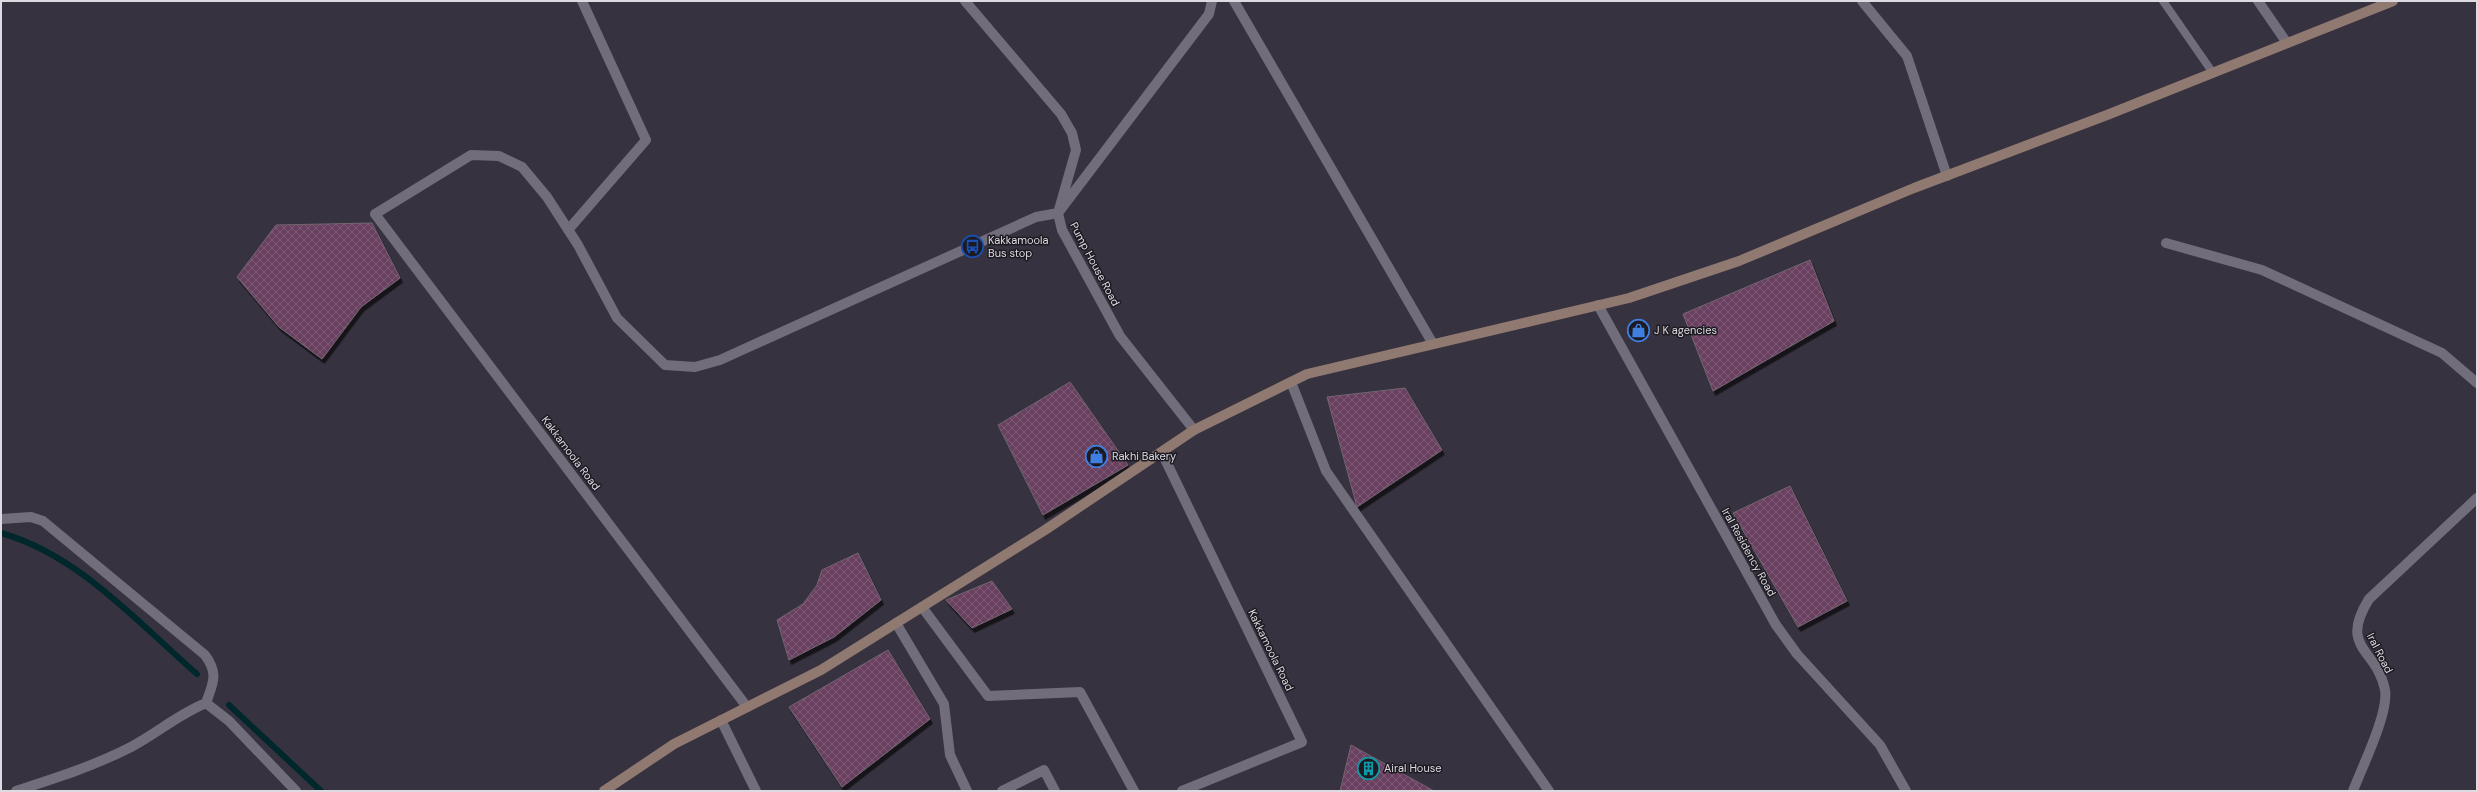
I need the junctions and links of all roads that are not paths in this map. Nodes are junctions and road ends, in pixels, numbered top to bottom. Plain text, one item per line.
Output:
1 (582, 1) edge
2 (965, 1) edge
3 (1212, 1) edge
4 (1234, 1) edge
5 (1862, 1) edge
6 (2162, 1) edge
7 (2258, 1) edge
8 (2393, 1) edge
9 (2287, 43) junction
10 (2213, 73) junction
11 (1947, 176) junction
12 (1058, 213) junction
13 (568, 230) junction
14 (2166, 243) dead end
15 (1598, 305) junction
16 (1433, 344) junction
17 (1291, 382) junction
18 (2477, 383) edge
19 (1194, 430) junction
20 (1162, 453) junction
21 (2477, 498) edge
22 (1, 519) edge
23 (922, 607) junction
24 (896, 623) junction
25 (206, 704) junction
26 (747, 706) junction
27 (721, 720) junction
28 (16, 791) edge
29 (296, 791) edge
30 (604, 791) edge
31 (756, 791) edge
32 (967, 791) edge
33 (1002, 791) edge
34 (1055, 791) edge
35 (1134, 791) edge
36 (1182, 791) edge
37 (1550, 791) edge
38 (1906, 791) edge
39 (2353, 791) edge

1 - 13 street
2 - 12 street, Pump House Road
3 - 12 street
4 - 16 street
5 - 11 street
6 - 10 lane
7 - 9 street
8 - 9 main road
9 - 10 main road
10 - 11 main road
11 - 15 main road
12 - 13 street
12 - 19 street, Pump House Road
13 - 26 street, Kakkamoola Road
14 - 18 street
15 - 16 main road
15 - 38 street, Iral Residency Road
16 - 17 main road
17 - 19 main road
17 - 37 street
19 - 20 main road
20 - 23 main road
20 - 36 street, Kakkamoola Road
21 - 39 street, Iral Road
22 - 25 street
23 - 24 main road
23 - 35 street
24 - 26 main road
24 - 32 street
25 - 28 street
25 - 29 street
26 - 27 main road
27 - 30 main road
27 - 31 street
33 - 34 street

